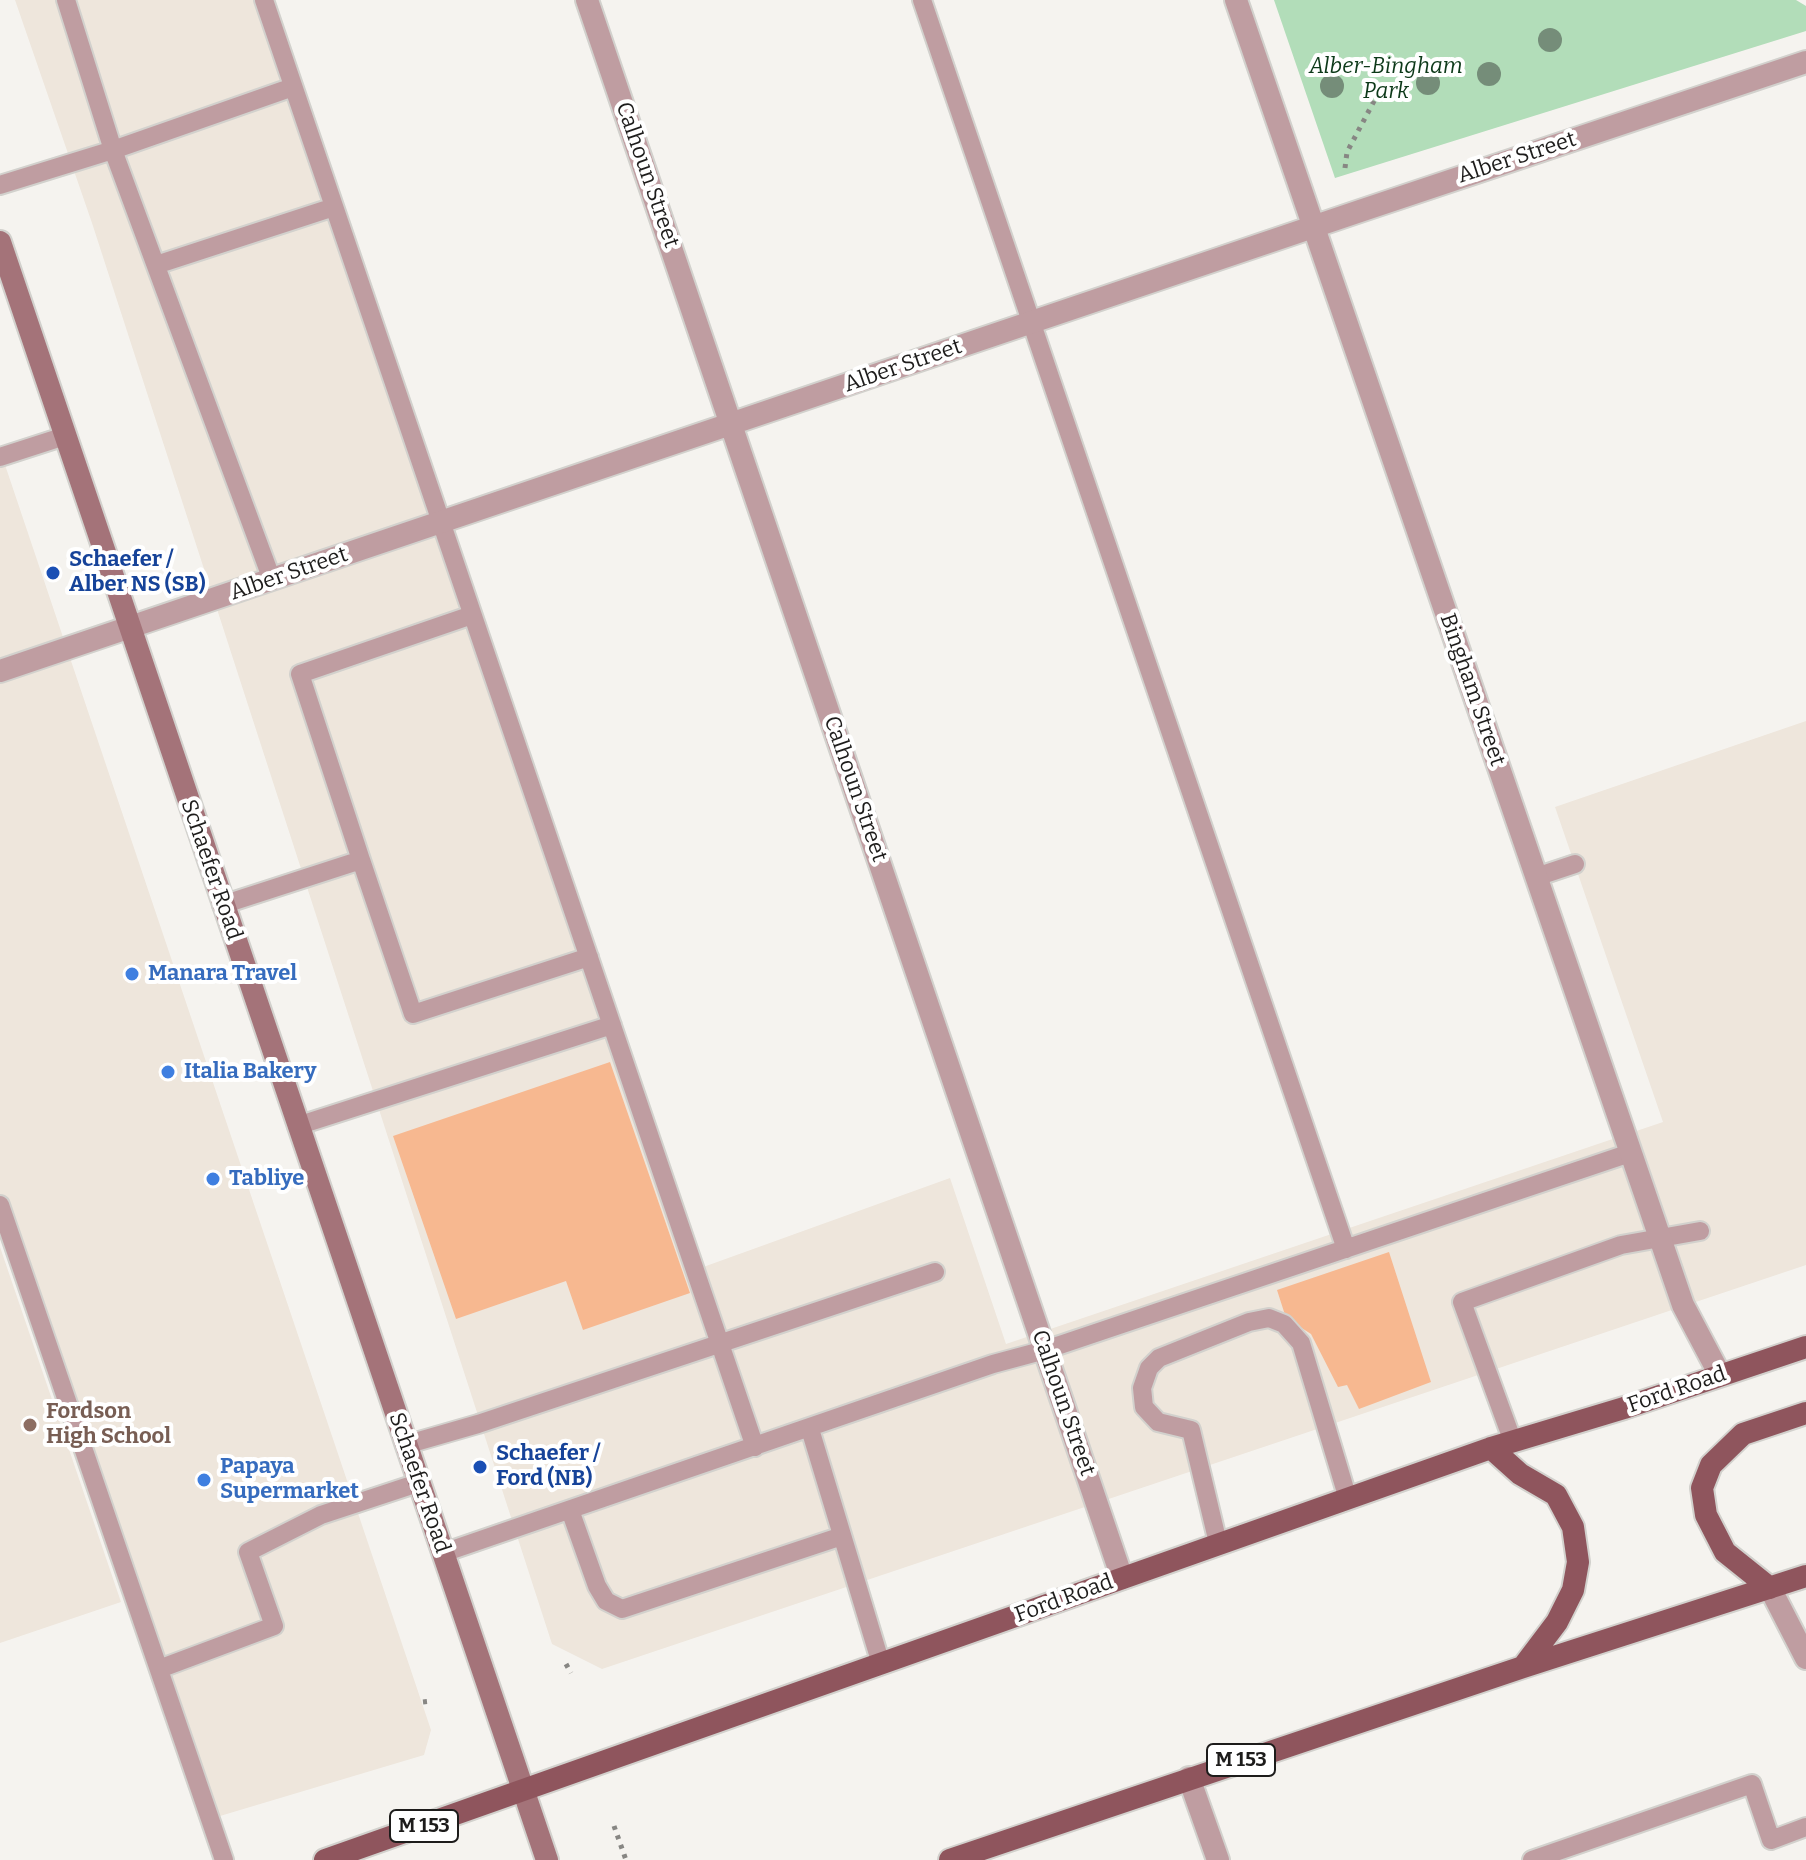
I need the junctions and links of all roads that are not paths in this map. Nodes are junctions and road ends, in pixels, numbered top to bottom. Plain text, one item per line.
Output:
1 (66, 0) edge
2 (264, 0) edge
3 (587, 0) edge
4 (922, 0) edge
5 (1236, 0) edge
6 (1806, 62) edge
7 (293, 87) junction
8 (113, 150) junction
9 (0, 185) edge
10 (334, 207) junction
11 (1313, 227) junction
12 (0, 242) edge
13 (156, 265) junction
14 (1031, 323) junction
15 (731, 424) junction
16 (65, 436) junction
17 (0, 457) edge
18 (441, 523) junction
19 (272, 580) junction
20 (472, 615) junction
21 (129, 629) junction
22 (0, 671) edge
23 (361, 860) junction
24 (1575, 864) dead end
25 (1536, 877) junction
26 (222, 905) junction
27 (589, 957) junction
28 (612, 1025) junction
29 (297, 1126) junction
30 (1630, 1153) junction
31 (0, 1205) edge
32 (1700, 1231) dead end
33 (1661, 1239) junction
34 (1346, 1249) junction
35 (935, 1272) dead end
36 (720, 1344) junction
37 (1806, 1347) edge
38 (1045, 1350) junction
39 (1720, 1375) junction
40 (1806, 1413) edge
41 (810, 1429) junction
42 (1513, 1442) junction
43 (405, 1445) junction
44 (755, 1447) junction
45 (1491, 1448) junction
46 (418, 1483) junction
47 (1348, 1499) junction
48 (570, 1510) junction
49 (842, 1536) junction
50 (1218, 1543) junction
51 (443, 1553) junction
52 (1806, 1576) edge
53 (1122, 1578) junction
54 (1770, 1588) junction
55 (1806, 1658) edge
56 (881, 1664) junction
57 (1523, 1667) junction
58 (159, 1669) junction
59 (1189, 1778) junction
60 (524, 1792) junction
61 (1806, 1827) edge
62 (224, 1860) edge
63 (325, 1860) edge
64 (547, 1860) edge
65 (950, 1860) edge
66 (1218, 1860) edge
67 (1532, 1860) edge

1 - 8 lane
2 - 7 lane
3 - 15 street, Calhoun Street
4 - 14 lane
5 - 11 street, Bingham Street
6 - 11 street, Alber Street
7 - 8 lane
7 - 10 lane
8 - 9 lane
8 - 13 lane
10 - 13 lane
10 - 18 lane
11 - 14 street, Alber Street
11 - 25 street, Bingham Street
12 - 16 main road, Schaefer Road
13 - 19 lane
14 - 15 street, Alber Street
14 - 34 lane
15 - 18 street, Alber Street
15 - 38 street, Calhoun Street
16 - 17 lane
16 - 21 main road, Schaefer Road
18 - 19 street, Alber Street
18 - 20 lane
19 - 21 street, Alber Street
20 - 23 lane
20 - 27 lane
21 - 22 street, Alber Street
21 - 26 main road, Schaefer Road
23 - 26 lane
23 - 27 lane
24 - 25 lane
25 - 30 street, Bingham Street
26 - 29 main road, Schaefer Road
27 - 28 lane
28 - 29 lane
28 - 36 lane
29 - 43 main road, Schaefer Road
30 - 33 street, Bingham Street
30 - 34 lane
31 - 58 lane
32 - 33 lane
33 - 39 street, Bingham Street
33 - 42 lane
34 - 38 lane
35 - 36 lane
36 - 43 lane
36 - 44 lane
37 - 39 main road, Ford Road / M 153
38 - 41 lane
38 - 53 street, Calhoun Street
39 - 42 main road, Ford Road / M 153
40 - 54 main road
41 - 44 lane
41 - 49 lane
42 - 45 main road, Ford Road / M 153
43 - 46 main road, Schaefer Road
44 - 48 lane
45 - 47 main road, Ford Road / M 153
45 - 57 main road
46 - 51 main road, Schaefer Road
46 - 58 lane
47 - 50 main road, Ford Road / M 153
47 - 50 lane
48 - 49 lane
48 - 51 lane
49 - 56 lane
50 - 53 main road, Ford Road / M 153
51 - 60 main road, Schaefer Road
52 - 54 main road, M 153
53 - 56 main road, Ford Road / M 153
54 - 55 street
54 - 57 main road, M 153
56 - 60 main road, Ford Road / M 153
57 - 59 main road, M 153
58 - 62 lane
59 - 65 main road, M 153
59 - 66 street
60 - 63 main road, Ford Road / M 153
60 - 64 main road, Schaefer Road
61 - 67 lane

